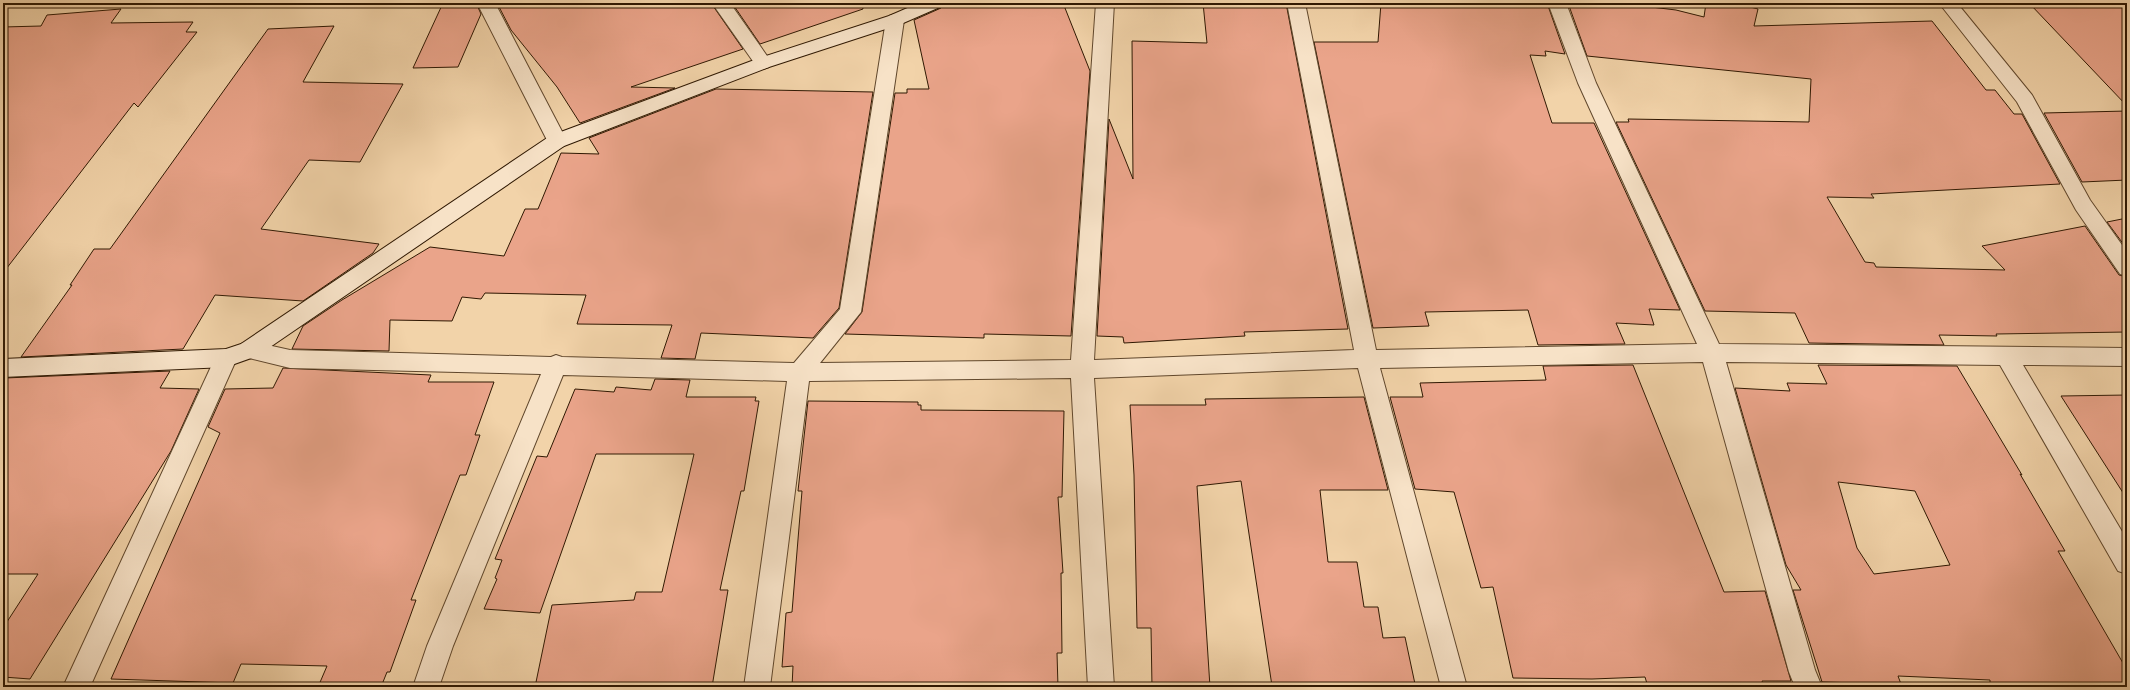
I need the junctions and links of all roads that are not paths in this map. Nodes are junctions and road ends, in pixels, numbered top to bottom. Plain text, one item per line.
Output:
1 (486, 3) edge
2 (721, 3) edge
3 (934, 3) edge
4 (1105, 3) edge
5 (1296, 3) edge
6 (1557, 3) edge
7 (1948, 3) edge
8 (895, 20) junction
9 (763, 63) junction
10 (556, 141) junction
11 (2127, 268) edge
12 (249, 350) junction
13 (1712, 353) junction
14 (2007, 357) junction
15 (2127, 357) edge
16 (226, 358) junction
17 (1367, 359) junction
18 (556, 364) junction
19 (3, 368) edge
20 (1082, 370) junction
21 (800, 372) junction
22 (2127, 563) edge
23 (76, 687) edge
24 (426, 687) edge
25 (757, 687) edge
26 (1101, 687) edge
27 (1454, 687) edge
28 (1809, 687) edge

1 - 10 street
2 - 9 street
3 - 8 street
4 - 20 street
5 - 17 street
6 - 13 street
7 - 11 street
8 - 9 street
8 - 21 street
9 - 10 street
10 - 12 street
12 - 16 street
12 - 18 street
13 - 14 street
13 - 17 street
13 - 28 street
14 - 15 street
14 - 22 street
16 - 19 street
16 - 23 street
17 - 20 street
17 - 27 street
18 - 21 street
18 - 24 street
20 - 21 street
20 - 26 street
21 - 25 street

